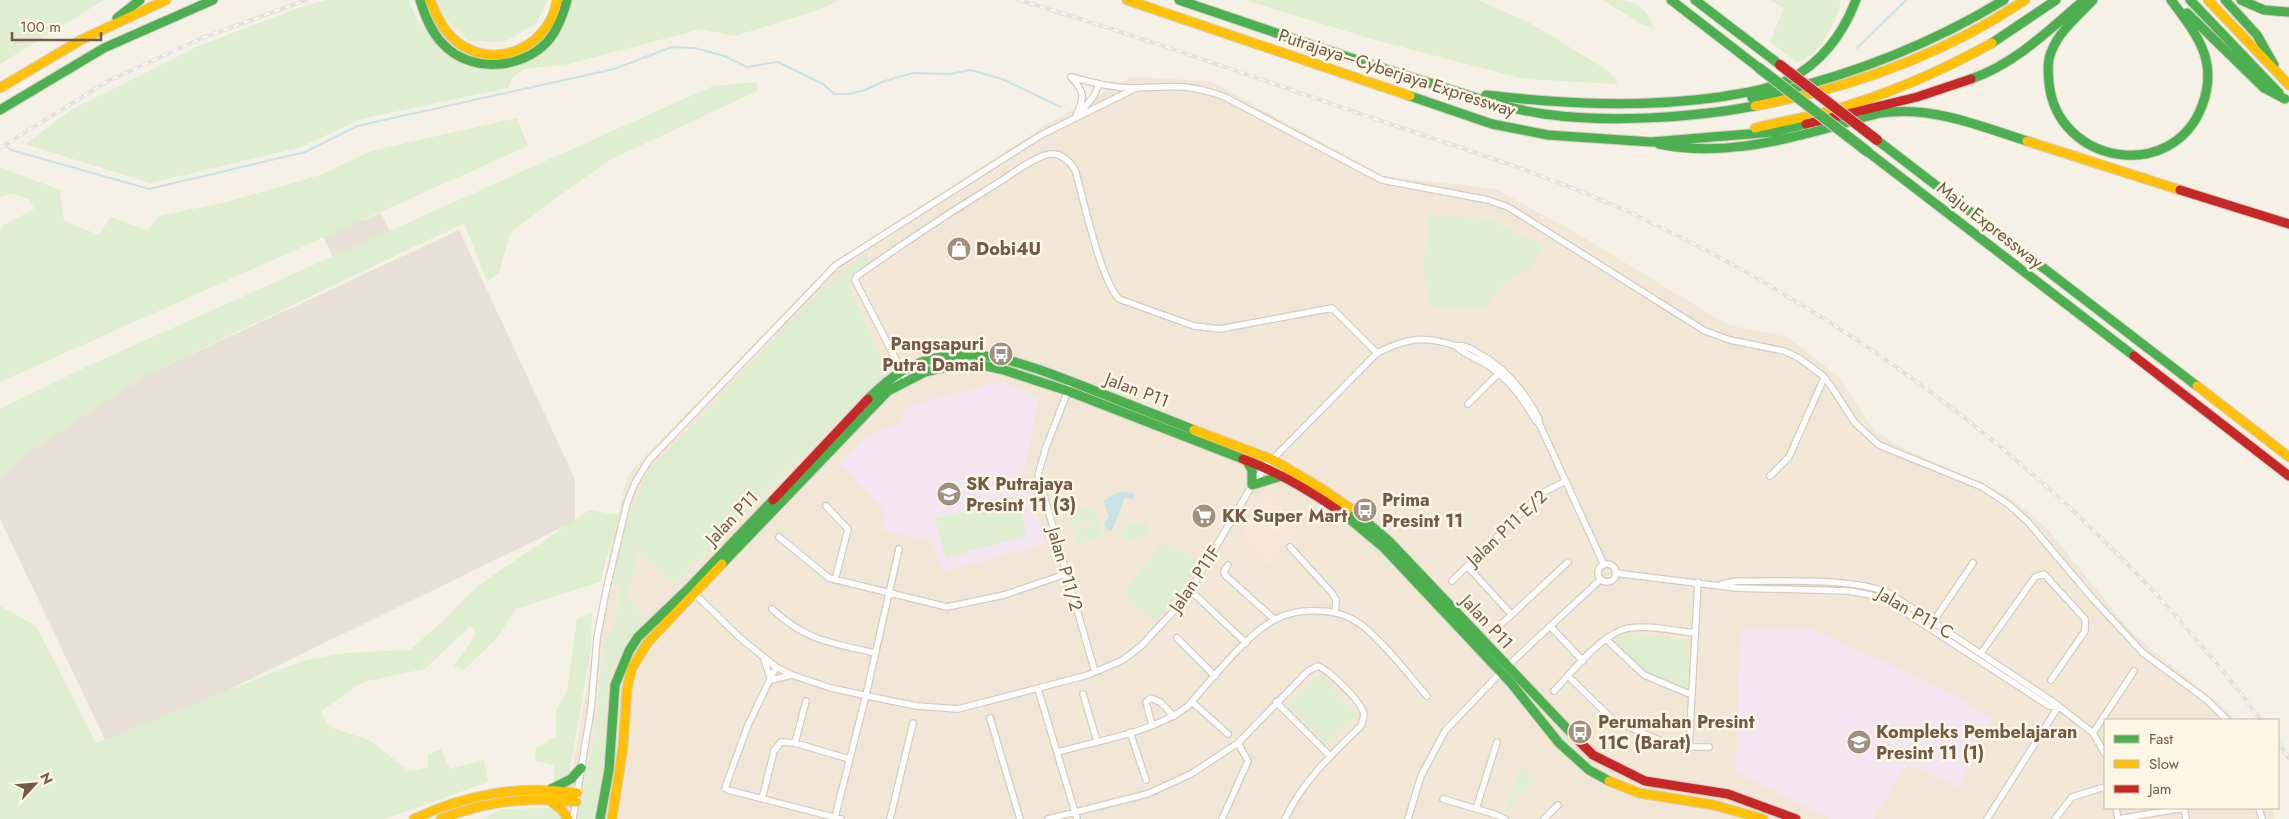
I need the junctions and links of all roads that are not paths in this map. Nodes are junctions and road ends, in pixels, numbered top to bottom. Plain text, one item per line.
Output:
1 (140, 0) edge
2 (166, 0) edge
3 (213, 0) edge
4 (420, 0) edge
5 (430, 0) edge
6 (557, 0) edge
7 (567, 0) edge
8 (1127, 0) edge
9 (1179, 0) edge
10 (1671, 0) edge
11 (1695, 0) edge
12 (1856, 0) edge
13 (2004, 0) edge
14 (2024, 0) edge
15 (2056, 0) edge
16 (2084, 0) edge
17 (2093, 0) edge
18 (2172, 0) edge
19 (2190, 0) edge
20 (2208, 0) edge
21 (2225, 0) edge
22 (2241, 0) edge
23 (2289, 12) edge
24 (102, 29) junction
25 (2277, 72) junction
26 (1099, 84) junction
27 (2289, 85) edge
28 (0, 88) edge
29 (1136, 88) junction
30 (1453, 90) junction
31 (1698, 101) junction
32 (2287, 102) edge
33 (0, 110) edge
34 (1076, 116) junction
35 (1726, 135) junction
36 (1651, 142) junction
37 (2289, 224) edge
38 (1456, 346) junction
39 (1378, 353) junction
40 (902, 370) junction
41 (1499, 373) junction
42 (1824, 378) junction
43 (907, 381) junction
44 (1070, 386) junction
45 (1468, 404) dead end
46 (1539, 423) junction
47 (2289, 457) edge
48 (1246, 460) junction
49 (1269, 463) junction
50 (1282, 476) junction
51 (1770, 476) dead end
52 (2289, 476) edge
53 (1566, 481) junction
54 (1252, 485) junction
55 (826, 506) dead end
56 (779, 537) dead end
57 (1290, 547) dead end
58 (899, 550) dead end
59 (1568, 562) dead end
60 (1973, 563) dead end
61 (1228, 565) dead end
62 (1604, 565) junction
63 (1467, 566) junction
64 (1615, 573) junction
65 (1066, 574) junction
66 (1601, 579) junction
67 (835, 580) junction
68 (1452, 581) dead end
69 (1698, 582) junction
70 (1720, 584) junction
71 (692, 590) junction
72 (1191, 591) junction
73 (889, 594) junction
74 (772, 609) dead end
75 (1335, 613) junction
76 (1511, 614) junction
77 (1274, 619) junction
78 (1933, 622) junction
79 (1550, 626) junction
80 (1495, 630) dead end
81 (1694, 633) junction
82 (1176, 638) dead end
83 (1606, 638) junction
84 (1246, 643) junction
85 (875, 653) junction
86 (1981, 653) junction
87 (764, 659) junction
88 (1583, 661) junction
89 (776, 667) junction
90 (1504, 670) junction
91 (2134, 671) dead end
92 (1095, 672) junction
93 (792, 675) junction
94 (1216, 676) junction
95 (1568, 676) junction
96 (771, 680) junction
97 (2051, 680) dead end
98 (1038, 689) junction
99 (1554, 691) dead end
100 (1083, 694) dead end
101 (866, 695) junction
102 (1692, 695) junction
103 (1428, 696) dead end
104 (806, 701) dead end
105 (1192, 702) junction
106 (1276, 702) junction
107 (2058, 707) junction
108 (1174, 716) junction
109 (990, 718) dead end
110 (2226, 719) edge
111 (913, 722) dead end
112 (1152, 725) junction
113 (1130, 732) junction
114 (2093, 732) junction
115 (1228, 734) dead end
116 (1098, 741) junction
117 (1497, 742) dead end
118 (795, 743) junction
119 (1238, 743) junction
120 (1710, 747) dead end
121 (1688, 748) junction
122 (1058, 752) junction
123 (2104, 752) edge
124 (1330, 756) junction
125 (849, 759) junction
126 (581, 768) junction
127 (1146, 780) dead end
128 (2104, 787) edge
129 (617, 788) junction
130 (551, 789) junction
131 (605, 793) junction
132 (576, 797) junction
133 (1443, 799) dead end
134 (549, 800) junction
135 (762, 800) junction
136 (1558, 805) dead end
137 (1476, 809) junction
138 (2178, 809) edge
139 (1075, 812) junction
140 (600, 817) edge
141 (838, 818) edge
142 (414, 819) edge
143 (441, 819) edge
144 (568, 819) edge
145 (573, 819) edge
146 (612, 819) edge
147 (890, 819) edge
148 (1020, 819) edge
149 (1048, 819) edge
150 (1077, 819) edge
151 (1222, 819) edge
152 (1285, 819) edge
153 (1408, 819) edge
154 (1505, 819) edge
155 (1544, 819) edge
156 (1763, 819) edge
157 (1796, 819) edge
158 (1987, 819) edge
159 (2055, 819) edge
160 (2118, 819) edge

1 - 24 main road
2 - 24 main road
3 - 33 main road
4 - 7 main road
5 - 6 main road
8 - 36 main road, Putrajaya–Cyberjaya Expressway
9 - 30 main road, Putrajaya–Cyberjaya Expressway
10 - 52 main road, Maju Expressway, bridge
11 - 47 main road, Maju Expressway, bridge
12 - 31 main road
13 - 31 main road
14 - 30 main road, Putrajaya–Cyberjaya Expressway
15 - 35 main road, Putrajaya–Cyberjaya Expressway
16 - 35 main road
17 - 18 main road
18 - 32 main road
19 - 32 main road
20 - 25 main road
21 - 25 main road
22 - 23 main road
24 - 28 main road
25 - 27 main road
26 - 29 street
26 - 34 street
26 - 34 street
29 - 34 street
29 - 42 street
30 - 31 main road
34 - 126 street
35 - 36 main road, Putrajaya–Cyberjaya Expressway
36 - 37 main road
38 - 39 street
38 - 41 street
38 - 46 street
39 - 40 street
39 - 49 street, Jalan P11F
40 - 43 street
40 - 44 main road, Jalan P11
40 - 71 main road, Jalan P11
41 - 45 street
41 - 46 street
42 - 51 street
42 - 110 street
43 - 44 main road, Jalan P11
43 - 71 main road, Jalan P11
44 - 48 main road, Jalan P11
44 - 49 main road, Jalan P11
44 - 65 street, Jalan P11/2
46 - 53 street
48 - 49 main road, Jalan P11
48 - 54 main road
49 - 50 main road, Jalan P11
49 - 54 street, Jalan P11F
49 - 90 main road, Jalan P11
50 - 54 main road
50 - 90 main road, Jalan P11
53 - 62 street
53 - 63 street, Jalan P11 E/2
54 - 72 street, Jalan P11F
55 - 67 street
56 - 67 street
57 - 75 street
58 - 73 street
59 - 76 street
60 - 78 street
61 - 77 street
62 - 64 street
62 - 66 street
63 - 68 street, Jalan P11 E/2
63 - 76 street
64 - 66 street
64 - 69 street, Jalan P11 C
65 - 73 street
65 - 92 street, Jalan P11/2
66 - 79 street
67 - 73 street
69 - 70 street, Jalan P11 C
69 - 81 street
70 - 78 street, Jalan P11 C
70 - 107 street, Jalan P11 C
71 - 87 street, Jalan P11F
71 - 129 main road, Jalan P11
71 - 131 main road, Jalan P11
72 - 84 street
72 - 92 street, Jalan P11F
73 - 85 street
74 - 85 street
75 - 77 street
75 - 103 street
76 - 80 street
77 - 84 street
78 - 86 street, Jalan P11 C
79 - 88 street
79 - 90 street
81 - 83 street
81 - 102 street
82 - 94 street
83 - 88 street
83 - 102 street
84 - 94 street
85 - 101 street
86 - 97 street
86 - 107 street, Jalan P11 C
87 - 89 street, Jalan P11F
87 - 96 street
88 - 95 street
89 - 93 street, Jalan P11F
89 - 96 street
90 - 153 street
90 - 156 main road, Jalan P11
90 - 157 main road, Jalan P11
91 - 114 street
92 - 98 street, Jalan P11F
93 - 96 street
93 - 101 street, Jalan P11F
94 - 105 street
95 - 99 street
95 - 121 street
96 - 135 street
98 - 101 street, Jalan P11F
98 - 122 street
100 - 116 street
101 - 125 street
102 - 121 street
104 - 118 street
105 - 108 street
105 - 115 street
106 - 119 street
106 - 124 street
106 - 124 street
107 - 114 street, Jalan P11 C
107 - 158 street
108 - 112 street
108 - 112 street
109 - 148 street
111 - 147 street
112 - 113 street
113 - 116 street
113 - 127 street
114 - 123 street, Jalan P11 C
116 - 122 street
117 - 137 street
118 - 125 street
118 - 135 street
119 - 139 street
119 - 151 street
120 - 121 street
122 - 139 street
124 - 152 street
125 - 141 street
126 - 130 main road
126 - 132 street
128 - 159 street
129 - 131 main road
129 - 146 main road, Jalan P11
130 - 132 main road
130 - 142 main road
131 - 140 main road, Jalan P11
132 - 134 main road
132 - 145 street
133 - 137 street
134 - 143 main road
134 - 144 main road
135 - 141 street
136 - 155 street
137 - 154 street
138 - 160 street
139 - 149 street
139 - 150 street
140 - 146 main road

